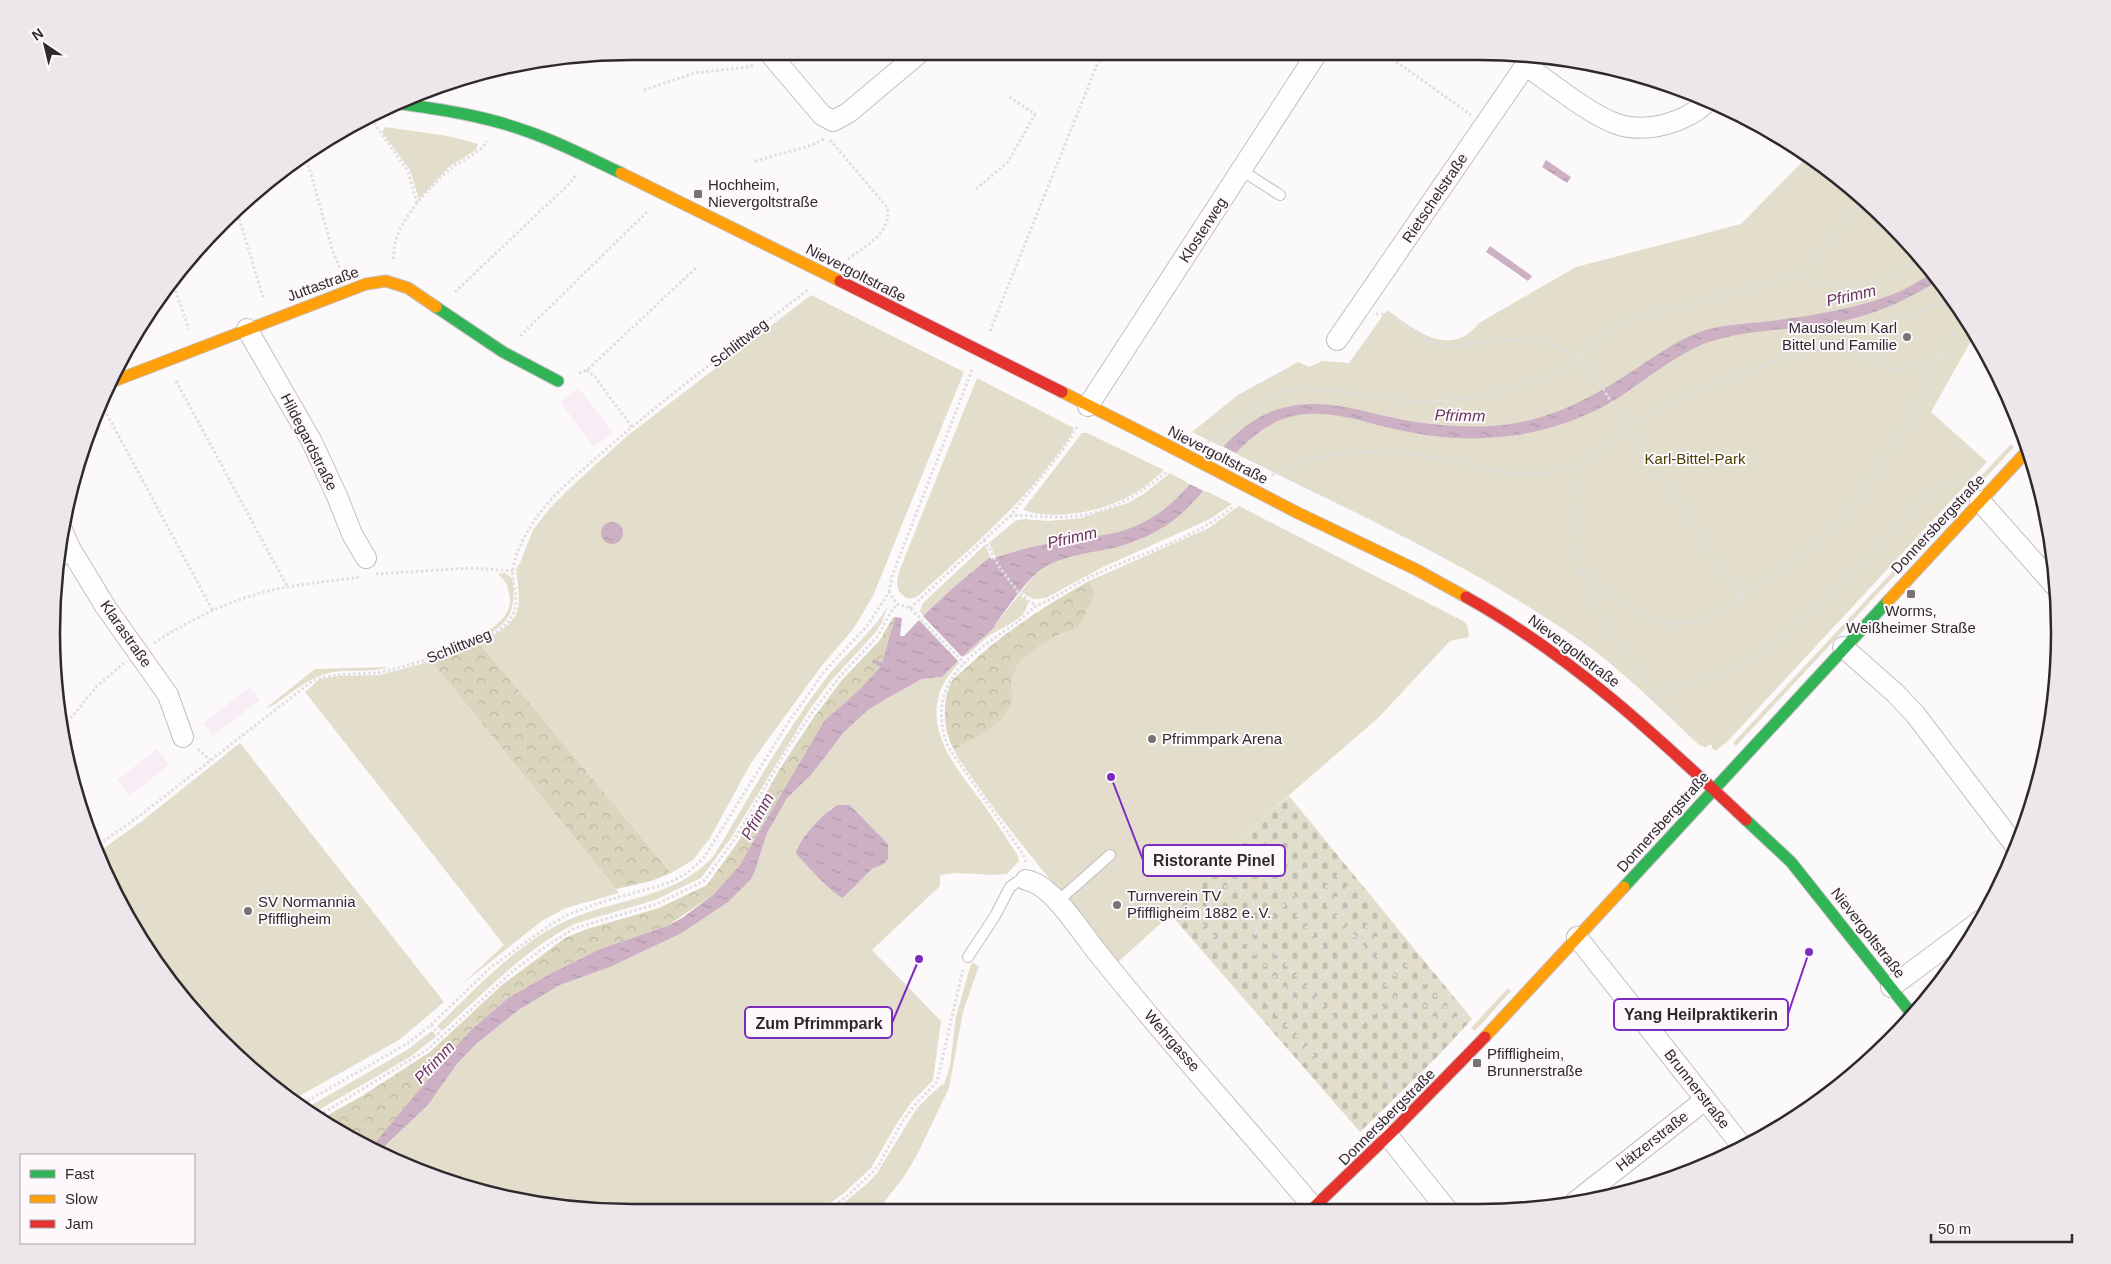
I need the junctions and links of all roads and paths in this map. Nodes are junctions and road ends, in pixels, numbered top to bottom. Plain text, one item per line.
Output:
1 (763, 60) edge
2 (766, 60) edge
3 (911, 60) edge
4 (1101, 60) edge
5 (1312, 60) edge
6 (1394, 60) edge
7 (1527, 62) edge
8 (1532, 63) edge
9 (644, 90) dead end
10 (1009, 98) dead end
11 (410, 106) edge
12 (1702, 106) edge
13 (377, 120) edge
14 (374, 121) edge
15 (382, 121) dead end
16 (494, 121) junction
17 (1484, 125) junction
18 (477, 138) dead end
19 (487, 141) junction
20 (495, 143) dead end
21 (589, 157) junction
22 (307, 160) dead end
23 (755, 161) dead end
24 (1241, 170) junction
25 (576, 173) junction
26 (585, 178) dead end
27 (976, 189) dead end
28 (660, 191) junction
29 (1280, 195) dead end
30 (418, 204) junction
31 (1858, 204) edge
32 (641, 205) dead end
33 (650, 209) junction
34 (658, 213) dead end
35 (239, 218) edge
36 (1914, 261) edge
37 (697, 267) dead end
38 (1801, 275) junction
39 (827, 276) junction
40 (386, 281) junction
41 (802, 285) dead end
42 (175, 289) edge
43 (810, 289) junction
44 (348, 290) junction
45 (818, 293) dead end
46 (1945, 301) edge
47 (438, 308) junction
48 (1355, 314) junction
49 (271, 319) junction
50 (1960, 323) edge
51 (247, 329) junction
52 (1337, 340) dead end
53 (1903, 340) dead end
54 (1833, 342) junction
55 (196, 348) junction
56 (503, 352) junction
57 (980, 352) junction
58 (1582, 358) junction
59 (1941, 358) junction
60 (165, 361) junction
61 (1876, 361) junction
62 (964, 365) dead end
63 (973, 369) junction
64 (587, 370) junction
65 (981, 373) dead end
66 (119, 379) edge
67 (558, 381) joint
68 (1088, 406) junction
69 (105, 411) edge
70 (632, 427) junction
71 (1628, 427) junction
72 (1210, 440) dead end
73 (2023, 455) edge
74 (1582, 464) junction
75 (1167, 472) dead end
76 (1275, 473) dead end
77 (1980, 501) junction
78 (1235, 505) dead end
79 (1010, 516) junction
80 (984, 540) junction
81 (65, 556) edge
82 (366, 558) dead end
83 (513, 571) junction
84 (1583, 572) junction
85 (2048, 578) edge
86 (288, 588) junction
87 (889, 592) junction
88 (1742, 596) junction
89 (898, 604) junction
90 (1036, 606) junction
91 (910, 608) junction
92 (213, 611) junction
93 (1843, 647) junction
94 (139, 653) junction
95 (964, 664) junction
96 (1658, 694) junction
97 (67, 722) edge
98 (1678, 724) dead end
99 (183, 737) dead end
100 (1714, 788) junction
101 (1295, 810) dead end
102 (1305, 834) dead end
103 (2012, 840) edge
104 (101, 844) edge
105 (1260, 846) junction
106 (1110, 855) dead end
107 (1322, 856) dead end
108 (1280, 858) junction
109 (1250, 862) junction
110 (1290, 865) junction
111 (1301, 873) junction
112 (1339, 876) dead end
113 (1026, 880) junction
114 (1232, 880) junction
115 (1274, 886) junction
116 (1349, 887) dead end
117 (1292, 894) dead end
118 (1318, 894) junction
119 (1358, 899) dead end
120 (1057, 902) junction
121 (1255, 904) junction
122 (1327, 905) junction
123 (1242, 917) junction
124 (1337, 917) junction
125 (1375, 920) dead end
126 (1256, 931) junction
127 (1966, 931) edge
128 (1383, 932) dead end
129 (1577, 937) junction
130 (1354, 938) junction
131 (1317, 940) junction
132 (1218, 941) junction
133 (1244, 942) junction
134 (1359, 943) junction
135 (1393, 943) dead end
136 (1363, 948) junction
137 (1207, 952) dead end
138 (968, 957) joint
139 (1373, 960) junction
140 (1409, 963) dead end
141 (1336, 964) junction
142 (1326, 972) junction
143 (1385, 980) junction
144 (1427, 981) dead end
145 (1890, 987) junction
146 (1310, 989) junction
147 (1319, 1000) junction
148 (1421, 1001) junction
149 (1400, 1003) junction
150 (1386, 1004) dead end
151 (1380, 1010) junction
152 (1908, 1010) edge
153 (1306, 1011) junction
154 (1408, 1012) junction
155 (1462, 1013) dead end
156 (1367, 1020) junction
157 (1456, 1020) junction
158 (431, 1025) junction
159 (1288, 1027) junction
160 (1445, 1031) junction
161 (1348, 1035) junction
162 (442, 1037) junction
163 (1433, 1045) junction
164 (1422, 1058) junction
165 (1457, 1068) junction
166 (1393, 1087) junction
167 (1705, 1100) junction
168 (306, 1102) edge
169 (1415, 1111) junction
170 (323, 1113) edge
171 (1389, 1137) junction
172 (1738, 1142) edge
173 (1585, 1194) edge
174 (836, 1204) edge
175 (1307, 1204) edge
176 (1318, 1204) edge
177 (1442, 1204) edge

1 - 9 path
2 - 3 street
4 - 57 path
5 - 24 street, Klosterweg
6 - 17 path
7 - 17 street, Rietschelstraße
8 - 12 street
10 - 27 path
11 - 16 street, Nievergoltstraße
13 - 15 path
14 - 30 path
16 - 19 path
16 - 21 street, Nievergoltstraße
17 - 48 street, Rietschelstraße
18 - 19 path
19 - 20 path
19 - 30 path
21 - 25 path
21 - 28 street, Nievergoltstraße
22 - 44 path
23 - 39 path, Schlittweg
24 - 29 lane
24 - 68 street, Klosterweg
25 - 26 path
25 - 47 path
28 - 33 path
28 - 39 street, Nievergoltstraße
30 - 40 path
31 - 38 path
32 - 33 path
33 - 34 path
33 - 56 path
35 - 49 path
36 - 38 path
37 - 64 path
38 - 58 path
39 - 43 path, Schlittweg
39 - 57 street, Nievergoltstraße
40 - 44 street, Juttastraße
40 - 47 street, Juttastraße
41 - 43 path
42 - 55 path
43 - 45 path
43 - 70 path, Schlittweg
44 - 49 street, Juttastraße
46 - 54 path
47 - 56 street, Juttastraße
48 - 52 street, Rietschelstraße
48 - 58 path
49 - 51 street, Juttastraße
50 - 59 path
51 - 55 street, Juttastraße
51 - 82 street, Hildegardstraße
53 - 61 path
54 - 61 path
54 - 71 path
55 - 60 street, Juttastraße
56 - 67 street, Juttastraße
57 - 68 street, Nievergoltstraße
58 - 71 path
58 - 72 path
59 - 61 path
59 - 88 path
60 - 66 street, Juttastraße
60 - 86 path
62 - 63 path
63 - 65 path
63 - 87 path
64 - 67 path
64 - 70 path
68 - 79 path
68 - 100 street, Nievergoltstraße, bridge
69 - 92 path
70 - 83 path, Schlittweg
71 - 74 path
71 - 88 path
73 - 77 street, Donnersbergstraße
74 - 76 path
74 - 84 path
75 - 79 path
77 - 85 street
77 - 93 street, Donnersbergstraße
77 - 96 path
78 - 90 path
79 - 80 path
80 - 90 path
80 - 91 path
81 - 94 street, Klarastraße
83 - 86 path
83 - 104 path, Schlittweg
84 - 88 path
84 - 96 path
86 - 92 path
87 - 89 path
87 - 158 path
89 - 91 path
89 - 162 path
90 - 95 path
91 - 95 path
92 - 94 path
93 - 100 street, Donnersbergstraße
93 - 103 street
94 - 97 path
94 - 99 street, Klarastraße
95 - 113 path
96 - 98 path
100 - 129 street, Donnersbergstraße
100 - 145 street, Nievergoltstraße
101 - 105 path
102 - 108 path
105 - 108 path
105 - 109 path
106 - 120 lane
107 - 111 path
108 - 110 path
109 - 114 path
109 - 115 path
110 - 111 path
110 - 115 path
111 - 118 path
112 - 118 path
113 - 120 street, Wehrgasse
113 - 138 lane
114 - 121 path
114 - 132 path
115 - 121 path
116 - 122 path
117 - 131 path
118 - 122 path
119 - 124 path
120 - 175 street, Wehrgasse
121 - 123 path
122 - 124 path
123 - 126 path
123 - 132 path
124 - 130 path
125 - 130 path
126 - 131 path
126 - 133 path
126 - 146 path
127 - 145 street
128 - 136 path
129 - 165 street, Donnersbergstraße
129 - 167 street, Brunnerstraße
130 - 134 path
131 - 141 path
132 - 137 path
133 - 153 path
133 - 159 path
134 - 136 path
134 - 141 path
135 - 139 path
136 - 139 path
138 - 174 path
139 - 143 path
140 - 143 path
141 - 142 path
142 - 146 path
142 - 156 path
143 - 149 path
144 - 149 path
145 - 152 street, Nievergoltstraße
146 - 147 path
147 - 153 path
147 - 161 path
148 - 154 path
148 - 157 path
148 - 160 path
149 - 154 path
150 - 151 path
151 - 156 path
151 - 164 path
153 - 159 path
154 - 163 path
155 - 157 path
156 - 161 path
157 - 160 path
158 - 162 path
158 - 168 path
159 - 161 path
160 - 163 path
161 - 166 path
162 - 170 path
163 - 164 path
163 - 165 path
164 - 166 path
165 - 169 street, Donnersbergstraße
166 - 169 path
167 - 172 street, Brunnerstraße
167 - 173 street, Hätzerstraße
169 - 171 street, Donnersbergstraße
171 - 176 street, Donnersbergstraße
171 - 177 street

